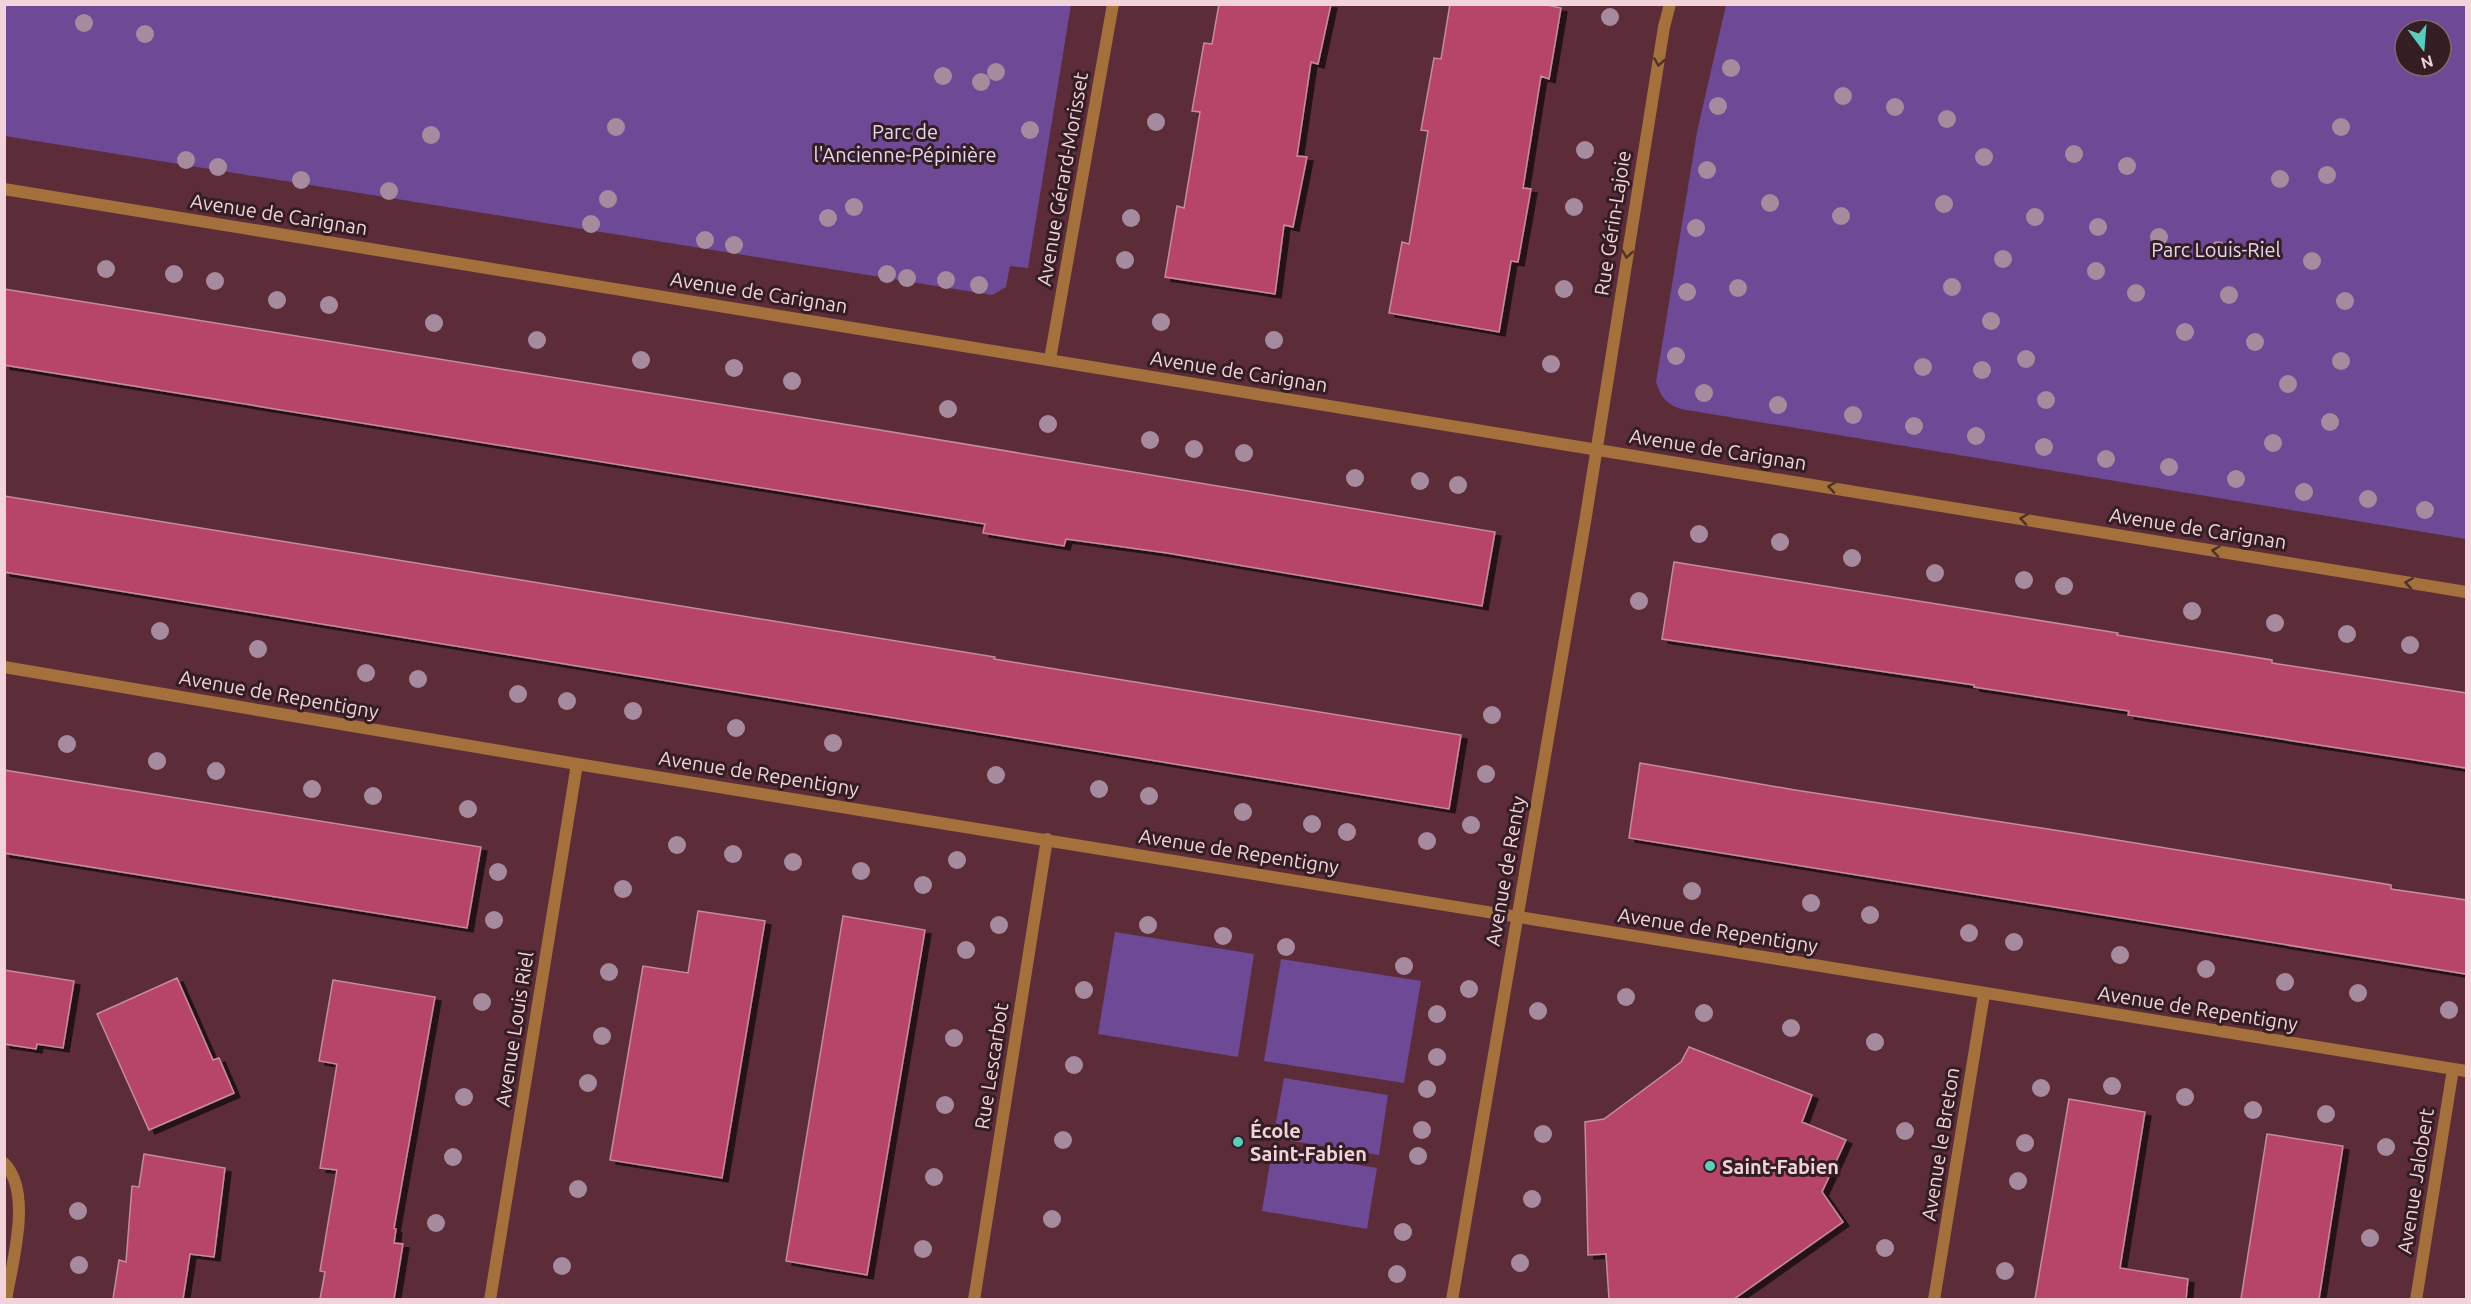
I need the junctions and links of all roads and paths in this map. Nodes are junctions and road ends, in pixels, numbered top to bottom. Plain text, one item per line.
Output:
1 (1113, 4) edge
2 (1670, 4) edge
3 (4, 189) edge
4 (1050, 359) junction
5 (1596, 449) junction
6 (2466, 592) edge
7 (4, 667) edge
8 (577, 764) junction
9 (1047, 839) junction
10 (1516, 918) junction
11 (1984, 994) junction
12 (2453, 1069) junction
13 (2466, 1071) edge
14 (4, 1163) edge
15 (6, 1299) edge
16 (490, 1299) edge
17 (974, 1299) edge
18 (1452, 1299) edge
19 (1934, 1299) edge
20 (2416, 1299) edge

1 - 4 street, Avenue Gérard-Morisset
2 -> 5 street, Rue Gérin-Lajoie
3 - 4 street, Avenue de Carignan
4 - 5 street, Avenue de Carignan
6 -> 5 street, Avenue de Carignan
5 - 10 street, Avenue de Renty
7 - 8 street, Avenue de Repentigny
8 - 9 street, Avenue de Repentigny
8 - 16 street, Avenue Louis Riel
9 - 10 street, Avenue de Repentigny
9 - 17 street, Rue Lescarbot
10 - 11 street, Avenue de Repentigny
10 - 18 street, Avenue de Renty
11 - 12 street, Avenue de Repentigny
11 - 19 street, Avenue le Breton
12 - 13 street, Avenue de Repentigny
12 - 20 street, Avenue Jalobert
14 - 15 street

